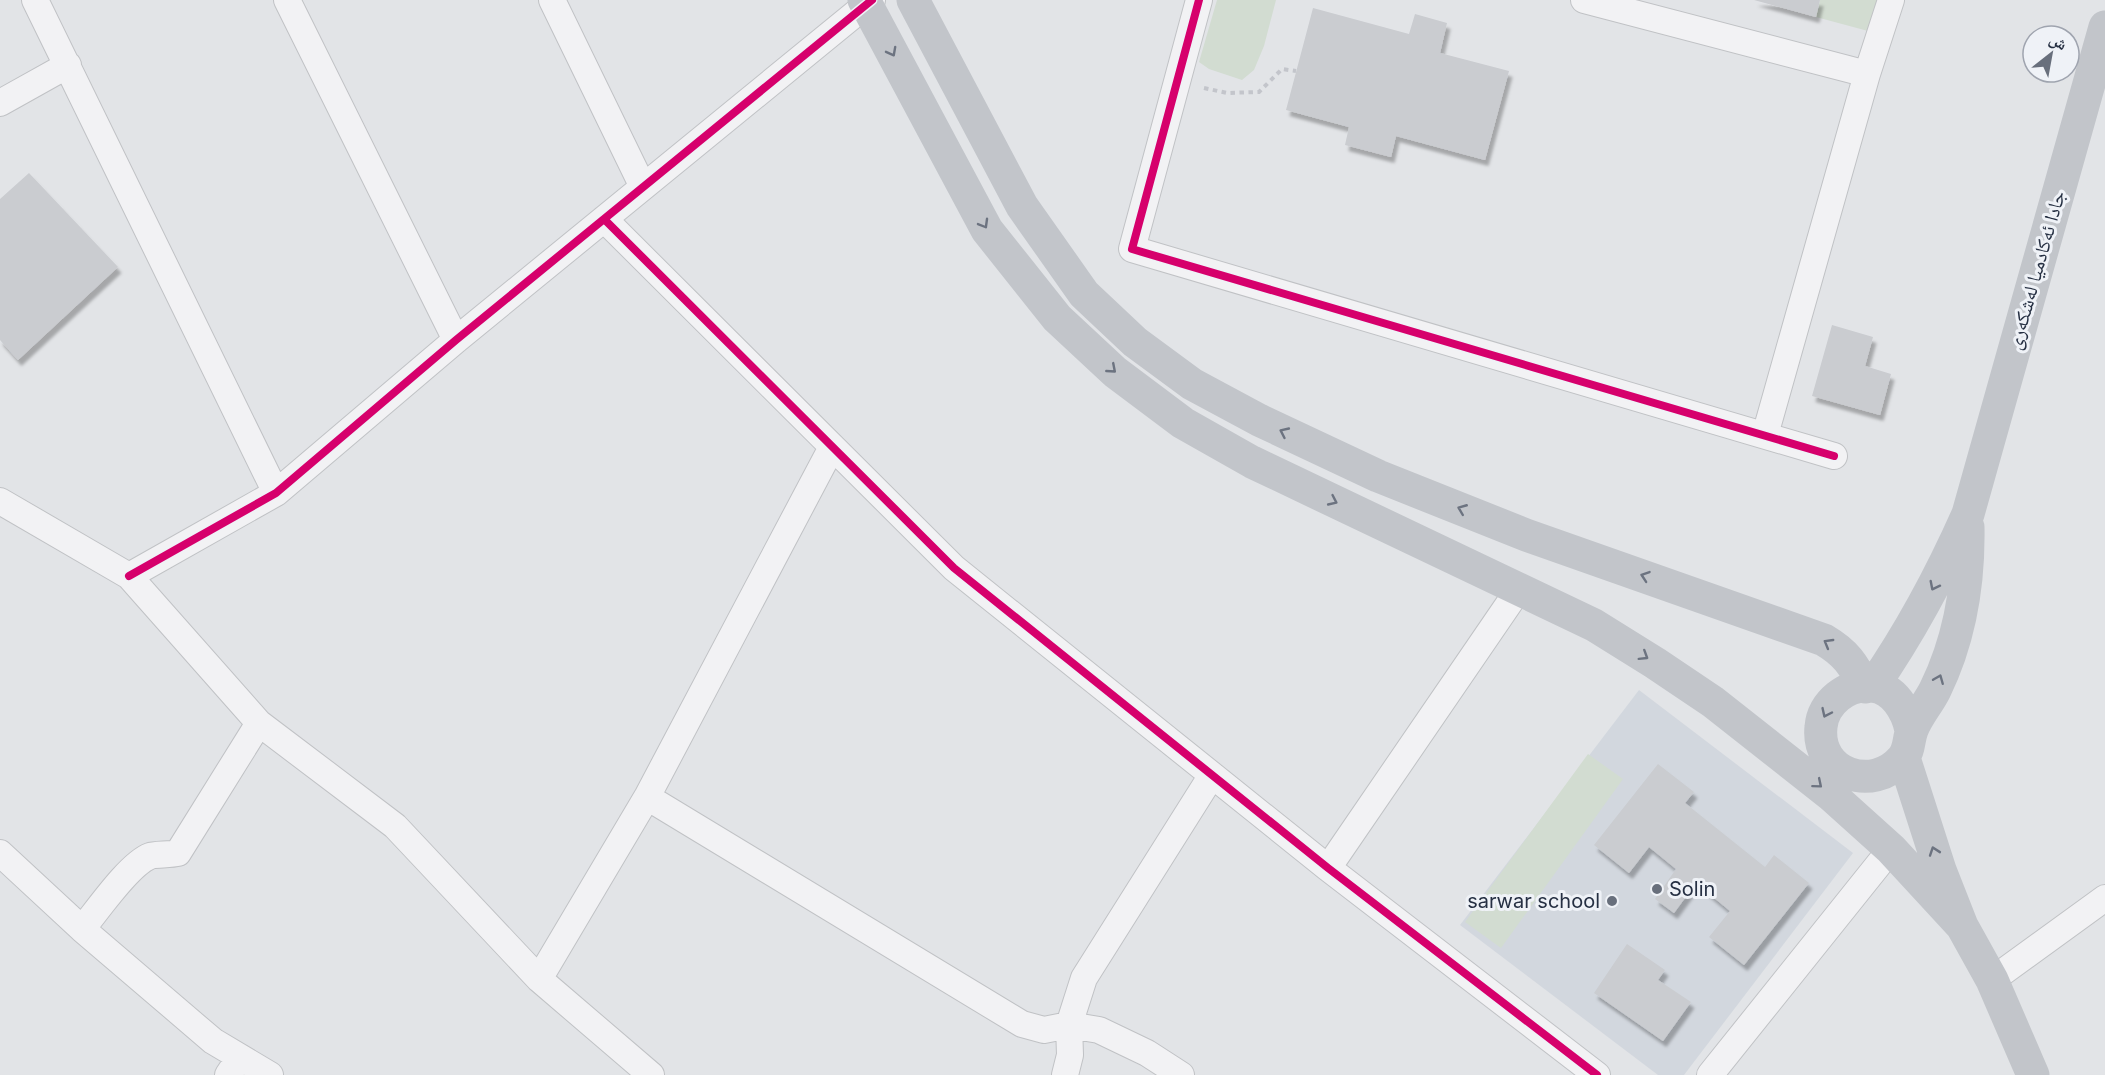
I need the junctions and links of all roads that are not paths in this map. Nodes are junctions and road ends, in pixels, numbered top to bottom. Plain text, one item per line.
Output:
1 (35, 0) edge
2 (287, 0) edge
3 (552, 0) edge
4 (913, 0) edge
5 (1199, 0) edge
6 (1584, 0) edge
7 (1891, 0) edge
8 (868, 1) edge
9 (2105, 27) edge
10 (68, 65) junction
11 (1867, 74) junction
12 (0, 103) edge
13 (643, 187) junction
14 (604, 219) junction
15 (456, 340) junction
16 (1765, 435) junction
17 (831, 447) junction
18 (1834, 456) dead end
19 (276, 493) junction
20 (0, 501) edge
21 (1968, 514) junction
22 (129, 576) junction
23 (1519, 589) junction
24 (1869, 686) junction
25 (259, 723) junction
26 (1908, 744) junction
27 (1769, 746) junction
28 (1843, 769) junction
29 (1212, 775) junction
30 (648, 797) junction
31 (1891, 849) junction
32 (0, 853) edge
33 (1329, 868) junction
34 (2105, 898) edge
35 (1962, 926) junction
36 (82, 929) junction
37 (539, 979) junction
38 (1992, 980) junction
39 (1069, 1025) junction
40 (234, 1066) edge
41 (1590, 1073) edge
42 (270, 1075) edge
43 (651, 1075) edge
44 (1065, 1075) edge
45 (1181, 1075) edge
46 (1710, 1075) edge
47 (2033, 1075) edge

1 - 10 street
2 - 15 street
3 - 13 street
24 -> 4 main road
5 - 16 street
6 - 11 street
7 - 11 street
8 - 13 street
8 -> 23 main road
9 - 21 main road, جادا ئه‌كادميا له‌شكه‌رى
10 - 12 street
10 - 19 street
11 - 16 street
13 - 14 street
14 - 15 street
14 - 17 street
15 - 19 street
16 - 18 street
17 - 29 street
17 - 30 street
19 - 22 street
20 - 22 street
21 -> 24 main road
26 -> 21 main road
22 - 25 street
23 -> 27 main road
23 - 33 street
24 - 26 main road
24 -> 28 main road
25 - 36 street
25 - 37 street
26 - 28 main road
35 -> 26 main road
27 - 28 main road
27 -> 31 main road
28 - 31 main road
29 - 33 street
29 - 39 street
30 - 37 street
30 - 39 street
31 - 35 main road
31 - 46 street
32 - 36 street
33 - 41 street
34 - 38 street
35 - 38 main road
36 - 40 street
37 - 43 street
38 - 47 main road
39 - 44 street
39 - 45 street
40 - 42 street

